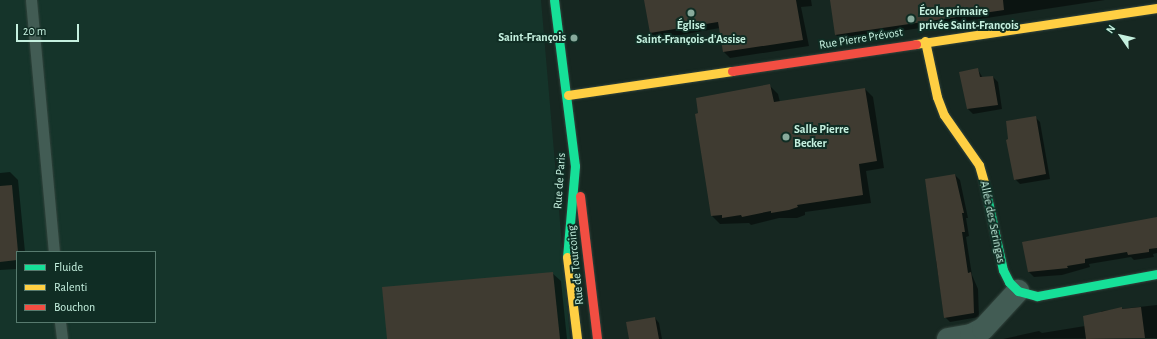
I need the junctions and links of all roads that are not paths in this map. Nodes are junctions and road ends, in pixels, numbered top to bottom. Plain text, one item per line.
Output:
1 (31, 0) edge
2 (554, 0) edge
3 (1157, 8) edge
4 (925, 41) junction
5 (568, 95) junction
6 (575, 166) junction
7 (54, 251) edge
8 (1157, 274) edge
9 (1018, 291) junction
10 (60, 323) edge
11 (62, 339) edge
12 (578, 339) edge
13 (597, 339) edge
14 (948, 339) edge

1 - 7 lane
2 - 5 street, Rue de Paris
3 - 4 street, Rue Pierre Prévost
4 - 5 street, Rue Pierre Prévost
4 - 9 street, Allée des Seringas
5 - 6 street, Rue de Paris
6 - 12 street, Rue de Paris
6 - 13 street, Rue de Tourcoing
8 - 9 street
9 - 14 street
10 - 11 lane

